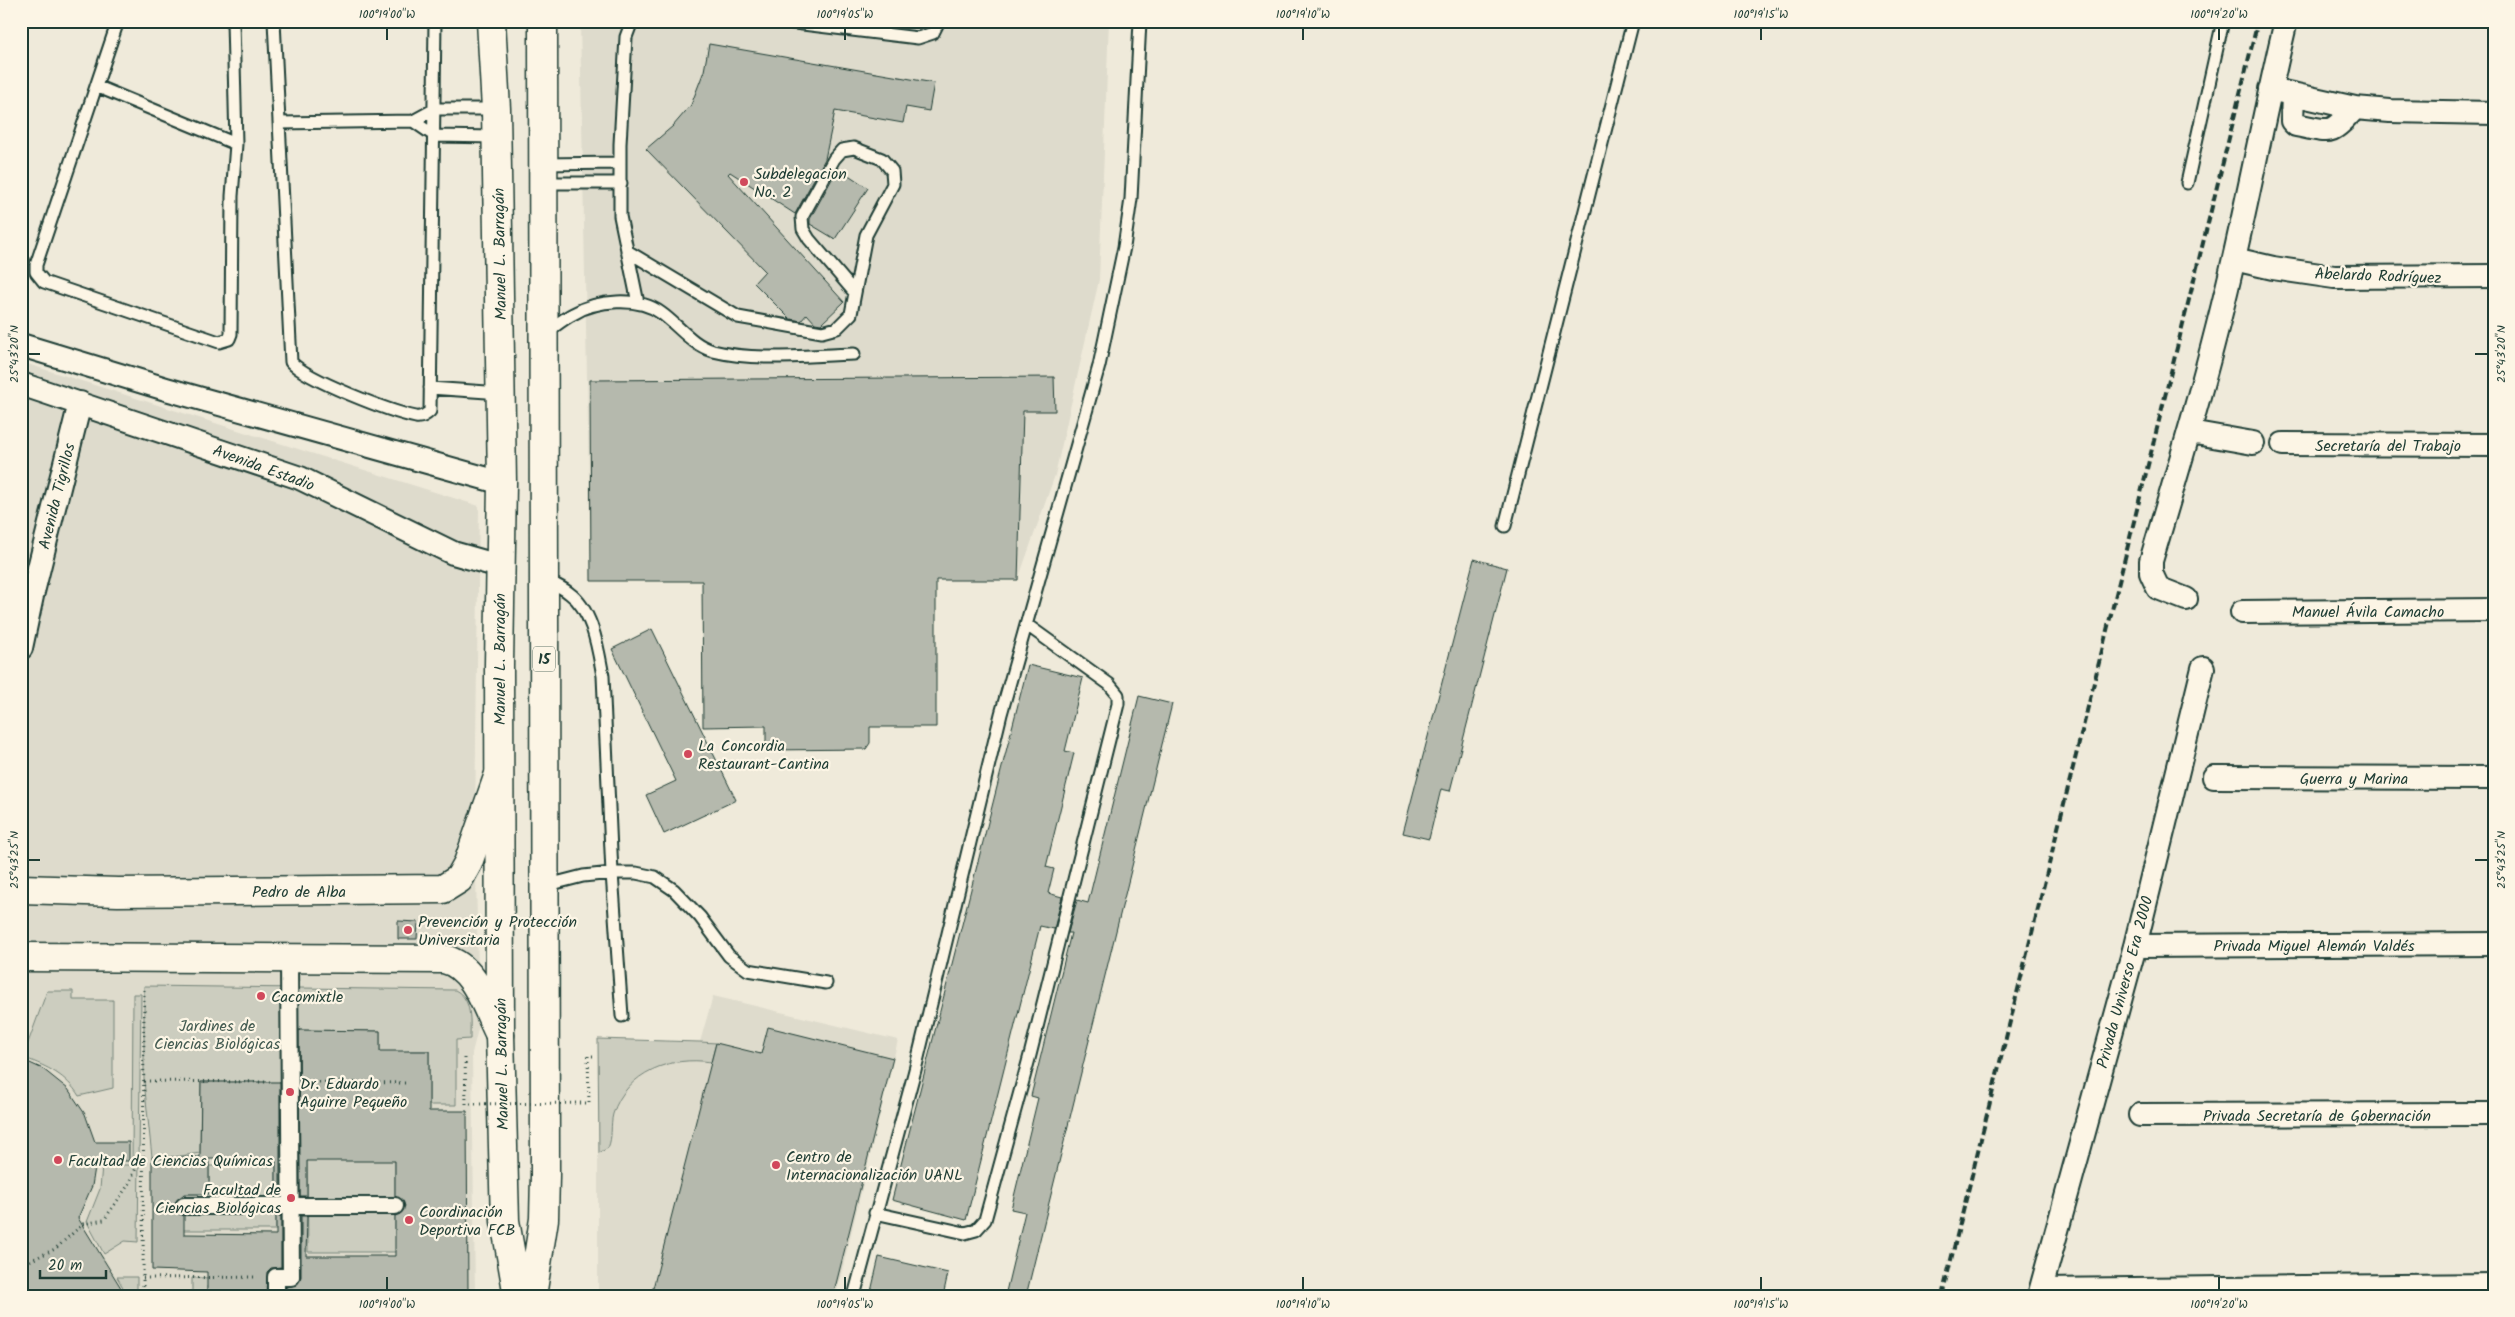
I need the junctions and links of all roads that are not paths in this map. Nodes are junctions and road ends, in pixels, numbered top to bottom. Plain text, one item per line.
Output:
1 (118, 21) edge
2 (234, 21) edge
3 (274, 21) edge
4 (435, 21) edge
5 (491, 21) edge
6 (510, 21) edge
7 (543, 21) edge
8 (632, 21) edge
9 (778, 21) edge
10 (939, 21) edge
11 (1140, 21) edge
12 (1633, 21) edge
13 (2224, 21) edge
14 (2286, 21) edge
15 (96, 86) junction
16 (2270, 89) junction
17 (435, 109) junction
18 (496, 109) junction
19 (2494, 113) edge
20 (413, 121) junction
21 (279, 122) junction
22 (435, 136) junction
23 (497, 137) junction
24 (236, 144) junction
25 (620, 163) junction
26 (542, 173) junction
27 (621, 183) junction
28 (2187, 183) dead end
29 (627, 251) junction
30 (2234, 259) junction
31 (2494, 276) edge
32 (855, 293) junction
33 (638, 304) junction
34 (543, 334) junction
35 (21, 345) edge
36 (854, 354) dead end
37 (21, 384) edge
38 (430, 388) junction
39 (501, 393) junction
40 (80, 403) junction
41 (2190, 432) junction
42 (2253, 443) dead end
43 (2283, 444) dead end
44 (2494, 445) edge
45 (502, 483) junction
46 (1505, 526) dead end
47 (499, 566) junction
48 (544, 578) junction
49 (2186, 599) dead end
50 (2494, 610) edge
51 (2242, 612) dead end
52 (1027, 625) junction
53 (21, 648) edge
54 (2203, 668) dead end
55 (499, 773) junction
56 (2214, 777) dead end
57 (2494, 778) edge
58 (612, 873) junction
59 (544, 886) junction
60 (21, 889) edge
61 (2494, 944) edge
62 (2135, 946) junction
63 (21, 957) edge
64 (289, 957) junction
65 (826, 983) dead end
66 (622, 1016) dead end
67 (500, 1035) junction
68 (2494, 1114) edge
69 (2140, 1116) dead end
70 (184, 1206) dead end
71 (291, 1206) junction
72 (395, 1206) dead end
73 (875, 1213) junction
74 (2494, 1285) edge
75 (2040, 1293) edge
76 (276, 1296) edge
77 (518, 1296) edge
78 (532, 1296) edge
79 (854, 1296) edge

1 - 15 lane
2 - 24 lane
3 - 21 lane
4 - 17 lane
5 - 18 main road, Manuel L. Barragán
6 - 18 main road
7 - 26 main road, 15
8 - 25 lane
9 - 10 lane
11 - 52 lane
12 - 46 lane
13 - 28 lane
14 - 16 street
15 - 24 lane
15 - 24 lane
16 - 19 street
16 - 30 street
17 - 18 lane
17 - 20 lane
17 - 22 lane
18 - 23 main road, Manuel L. Barragán
20 - 21 lane
20 - 22 lane
21 - 38 lane
22 - 23 lane
22 - 38 lane
23 - 39 main road, Manuel L. Barragán
25 - 26 lane
25 - 27 lane
26 - 27 lane
26 - 34 main road, 15
27 - 29 lane
29 - 32 lane
29 - 33 lane
30 - 31 street, Abelardo Rodríguez
30 - 41 street
32 - 32 lane
33 - 34 lane
33 - 36 lane
34 - 48 main road, 15
35 - 45 street
37 - 40 street, Avenida Estadio
38 - 39 lane
39 - 45 main road, Manuel L. Barragán
40 - 47 street, Avenida Estadio
40 - 53 street, Avenida Tigrillos
41 - 42 street
41 - 49 street
43 - 44 street, Secretaría del Trabajo
45 - 47 main road, Manuel L. Barragán
47 - 55 main road, Manuel L. Barragán
48 - 58 lane
48 - 59 main road, 15
50 - 51 street, Manuel Ávila Camacho
52 - 73 lane
52 - 73 lane
54 - 62 street, Privada Universo Era 2000
55 - 60 main road, Pedro de Alba
55 - 67 main road, Manuel L. Barragán
56 - 57 street, Guerra y Marina
58 - 59 lane
58 - 65 lane
58 - 66 lane
59 - 78 main road, 15
61 - 62 street, Privada Miguel Alemán Valdés
62 - 75 street, Privada Universo Era 2000
63 - 64 main road
64 - 67 main road
64 - 71 street
67 - 77 main road, Manuel L. Barragán
68 - 69 street, Privada Secretaría de Gobernación
70 - 71 street
71 - 72 street
71 - 76 street
73 - 79 lane
74 - 75 street

